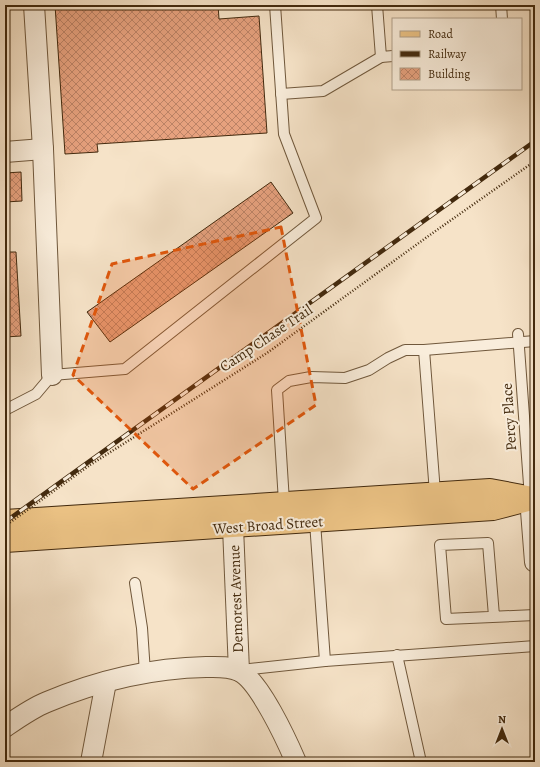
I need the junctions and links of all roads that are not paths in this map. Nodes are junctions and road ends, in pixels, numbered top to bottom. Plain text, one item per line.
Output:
1 (34, 5) edge
2 (275, 5) edge
3 (377, 5) edge
4 (501, 5) edge
5 (502, 18) edge
6 (392, 56) edge
7 (380, 57) junction
8 (281, 94) junction
9 (43, 149) junction
10 (5, 152) edge
11 (518, 338) junction
12 (535, 340) edge
13 (424, 350) junction
14 (52, 375) junction
15 (5, 410) edge
16 (434, 493) junction
17 (533, 498) edge
18 (284, 502) junction
19 (5, 521) edge
20 (315, 522) junction
21 (233, 527) junction
22 (5, 541) edge
23 (535, 562) edge
24 (135, 583) dead end
25 (535, 615) edge
26 (494, 616) junction
27 (535, 646) edge
28 (397, 655) junction
29 (325, 661) junction
30 (239, 671) junction
31 (145, 673) junction
32 (106, 682) junction
33 (5, 727) edge
34 (91, 762) edge
35 (296, 762) edge
36 (421, 762) edge

1 - 9 street
2 - 8 lane
3 - 7 lane
4 - 5 lane
6 - 7 lane
7 - 8 lane
8 - 14 lane
9 - 10 street
9 - 14 street
11 - 12 lane
11 - 13 lane
11 - 17 lane, Percy Place
13 - 16 lane
13 - 18 lane
14 - 15 lane
16 - 17 main road, West Broad Street
16 - 18 main road, West Broad Street
17 - 20 main road, West Broad Street
17 - 23 street
18 - 19 main road, West Broad Street
20 - 21 main road, West Broad Street
20 - 29 lane
21 - 22 main road, West Broad Street
21 - 30 street, Demorest Avenue
24 - 31 lane
25 - 26 lane
26 - 26 lane
27 - 28 lane
28 - 29 lane
28 - 36 lane
29 - 30 lane
30 - 31 street
30 - 35 street
31 - 32 street
32 - 33 street
32 - 34 street

